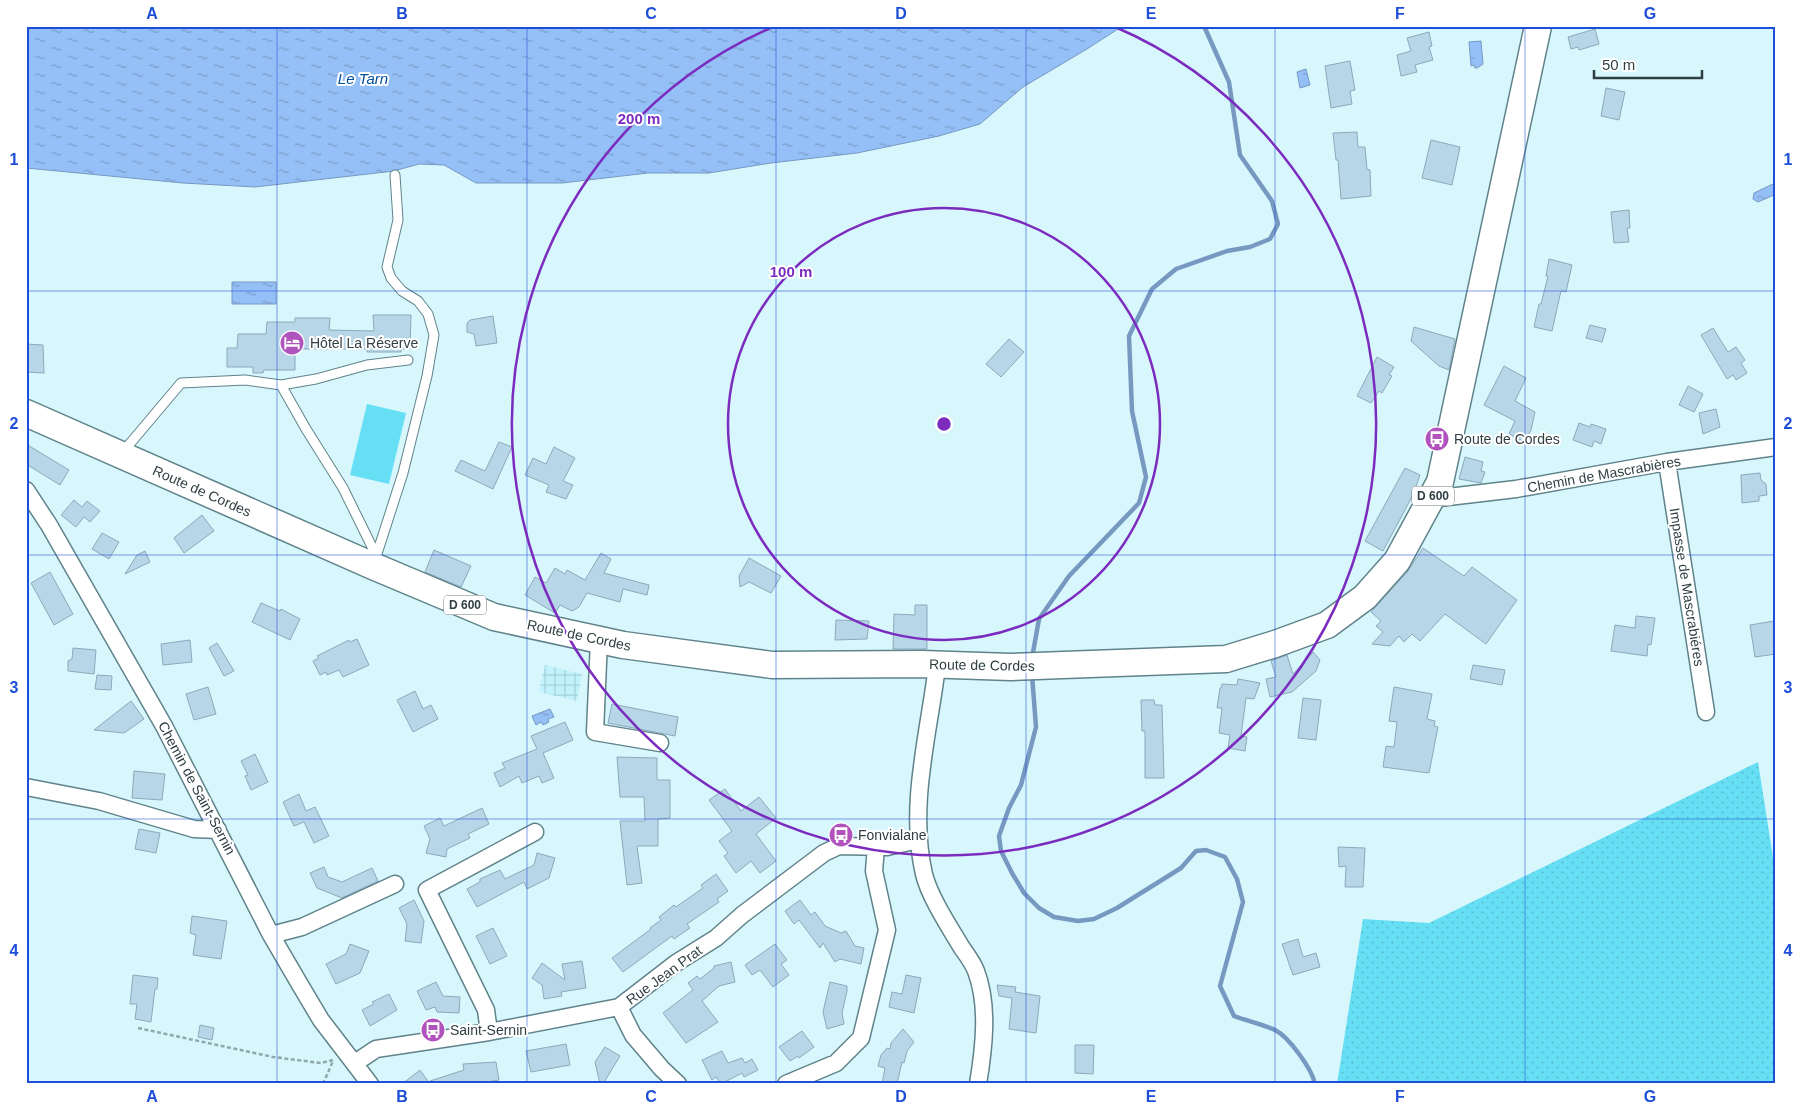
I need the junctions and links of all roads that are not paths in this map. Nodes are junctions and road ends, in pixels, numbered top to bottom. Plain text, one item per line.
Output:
1 (1538, 26) edge
2 (395, 176) dead end
3 (408, 360) dead end
4 (281, 385) junction
5 (26, 414) edge
6 (1776, 447) edge
7 (120, 455) junction
8 (1668, 462) junction
9 (26, 490) edge
10 (1432, 499) junction
11 (375, 560) junction
12 (599, 640) junction
13 (937, 666) junction
14 (1706, 712) dead end
15 (660, 744) dead end
16 (26, 787) edge
17 (218, 830) junction
18 (535, 832) dead end
19 (918, 840) junction
20 (876, 847) junction
21 (396, 884) dead end
22 (271, 935) junction
23 (619, 1007) junction
24 (489, 1032) junction
25 (354, 1063) junction
26 (370, 1084) edge
27 (678, 1084) edge
28 (786, 1084) edge
29 (978, 1084) edge

1 - 10 main road, Route de Cordes / D 600
2 - 11 lane
3 - 4 lane
4 - 7 lane
4 - 11 lane
5 - 7 main road, Route de Cordes / D 600
6 - 8 street, Chemin de Mascrabières
7 - 11 main road, Route de Cordes / D 600
8 - 10 street, Chemin de Mascrabières
8 - 14 street, Impasse de Mascrabiéres
9 - 17 street, Chemin de Saint-Sernin
10 - 13 main road, Route de Cordes / D 600
11 - 12 main road, Route de Cordes / D 600
12 - 13 main road, Route de Cordes / D 600
12 - 15 street
13 - 19 street
16 - 17 street
17 - 22 street, Chemin de Saint-Sernin
18 - 24 street
19 - 20 street, Rue Jean Prat
19 - 29 street
20 - 23 street, Rue Jean Prat
20 - 28 street
21 - 22 street
22 - 25 street, Chemin de Saint-Sernin
23 - 24 street, Rue Jean Prat
23 - 27 street
24 - 25 street, Rue Jean Prat
25 - 26 street, Chemin de Saint-Sernin

